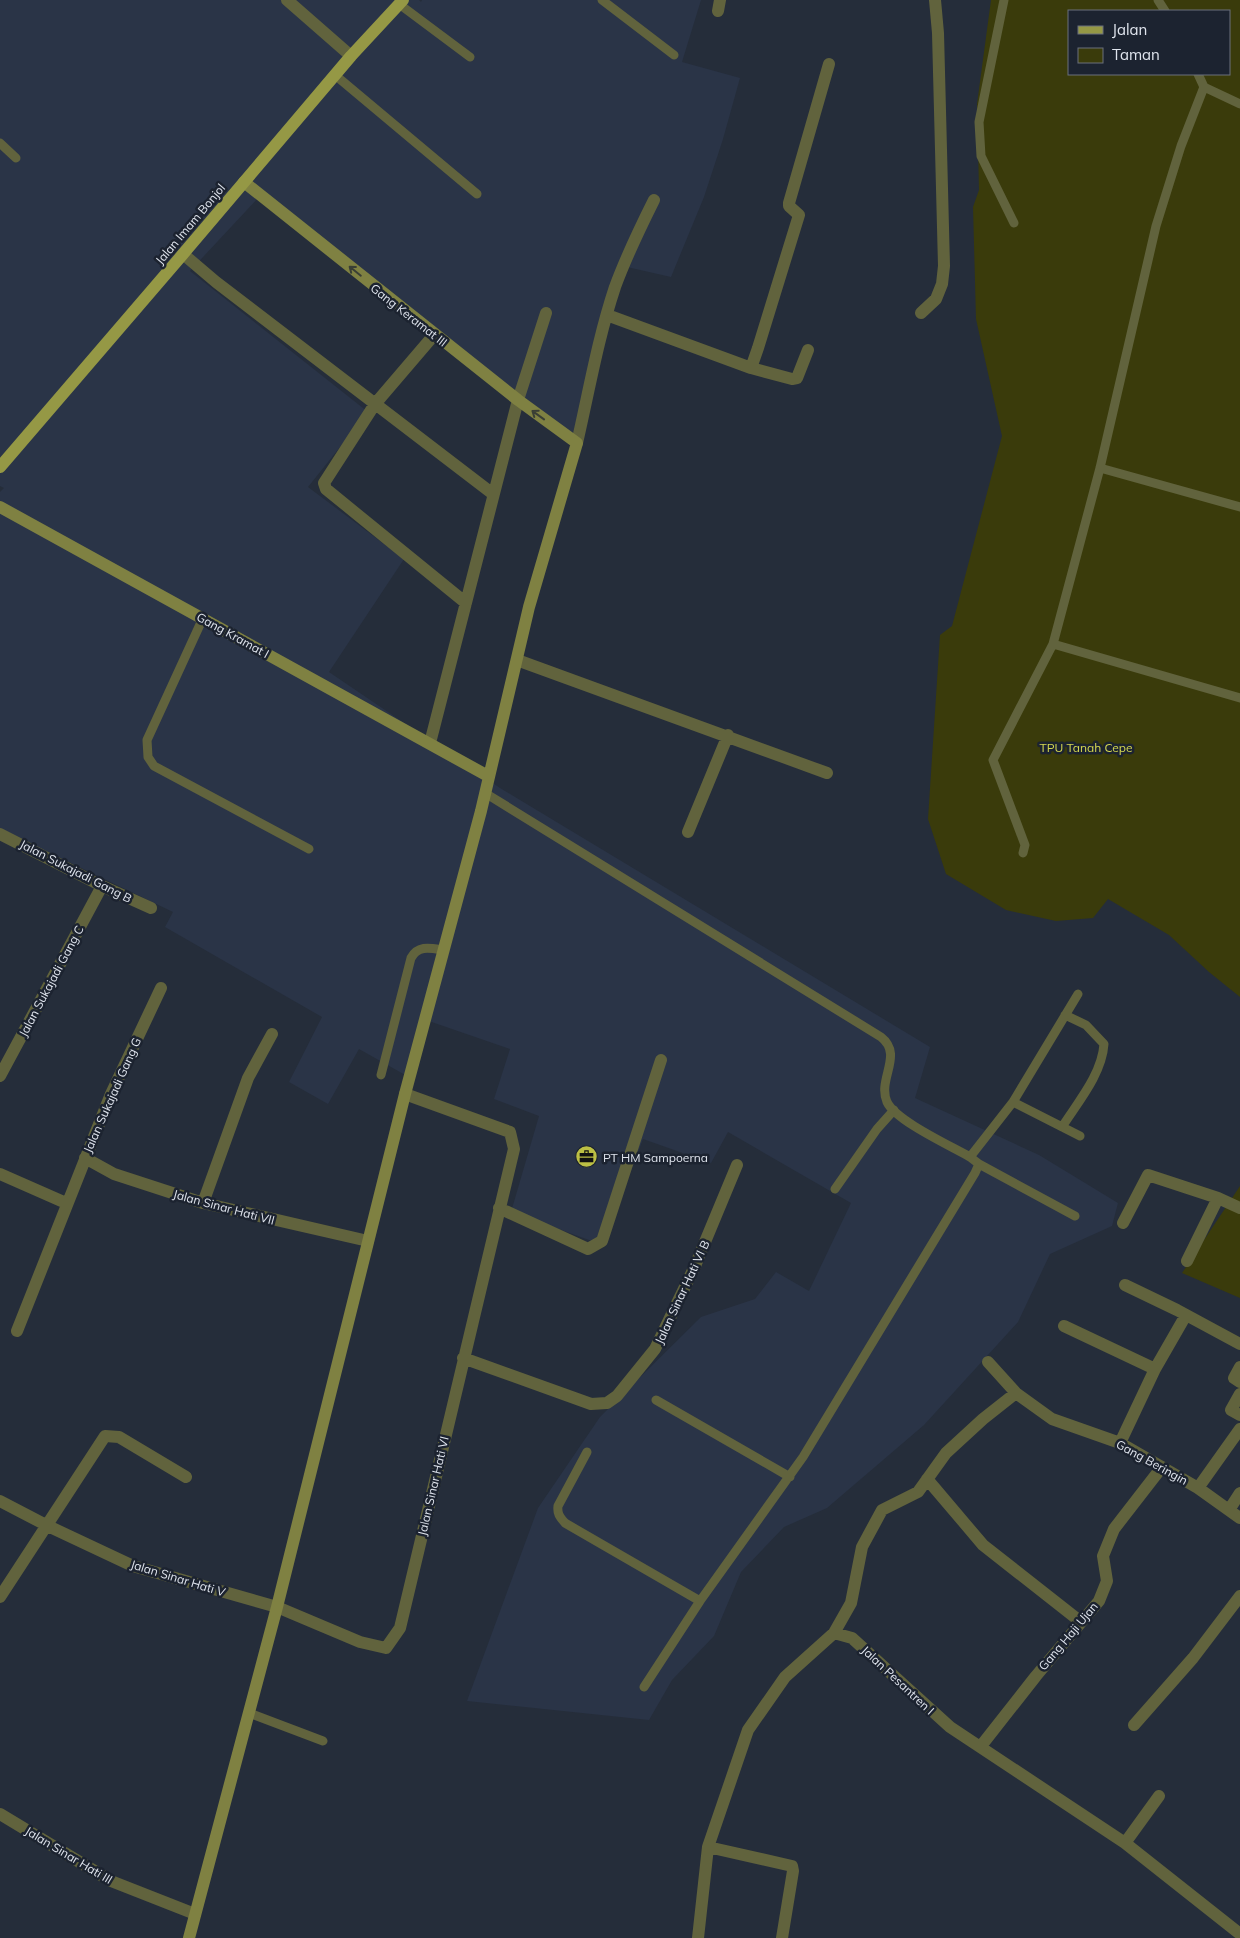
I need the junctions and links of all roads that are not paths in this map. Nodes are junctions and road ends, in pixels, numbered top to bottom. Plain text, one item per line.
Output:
1 (287, 0) edge
2 (602, 0) edge
3 (935, 0) edge
4 (1004, 0) edge
5 (401, 2) edge
6 (351, 56) junction
7 (470, 56) dead end
8 (674, 56) dead end
9 (829, 64) dead end
10 (335, 75) junction
11 (1198, 75) edge
12 (1204, 87) junction
13 (1240, 104) edge
14 (0, 143) edge
15 (16, 158) dead end
16 (244, 182) junction
17 (477, 194) dead end
18 (654, 200) dead end
19 (1014, 223) dead end
20 (183, 254) junction
21 (546, 313) dead end
22 (921, 313) dead end
23 (607, 315) junction
24 (434, 335) junction
25 (808, 350) dead end
26 (751, 368) junction
27 (518, 400) junction
28 (375, 404) junction
29 (577, 443) junction
30 (0, 467) edge
31 (1100, 468) junction
32 (493, 494) junction
33 (1240, 506) edge
34 (0, 507) edge
35 (466, 603) junction
36 (203, 618) junction
37 (1052, 644) junction
38 (517, 660) junction
39 (1240, 698) edge
40 (728, 735) junction
41 (430, 743) junction
42 (827, 772) dead end
43 (488, 776) junction
44 (485, 793) junction
45 (688, 832) dead end
46 (0, 834) edge
47 (309, 848) dead end
48 (1023, 853) dead end
49 (102, 886) junction
50 (151, 908) dead end
51 (443, 950) junction
52 (161, 988) dead end
53 (1078, 994) dead end
54 (1065, 1015) junction
55 (272, 1034) dead end
56 (661, 1060) dead end
57 (380, 1075) dead end
58 (0, 1076) edge
59 (406, 1094) junction
60 (1013, 1102) junction
61 (894, 1110) junction
62 (1062, 1127) junction
63 (1080, 1136) dead end
64 (970, 1157) junction
65 (85, 1158) junction
66 (979, 1164) junction
67 (737, 1165) dead end
68 (0, 1174) edge
69 (835, 1189) dead end
70 (1218, 1198) junction
71 (66, 1203) junction
72 (203, 1204) junction
73 (499, 1208) junction
74 (1240, 1208) edge
75 (1074, 1216) dead end
76 (1123, 1223) dead end
77 (368, 1241) junction
78 (1187, 1261) dead end
79 (1126, 1286) dead end
80 (1186, 1315) junction
81 (1064, 1326) dead end
82 (16, 1331) dead end
83 (1240, 1344) edge
84 (463, 1358) junction
85 (988, 1362) dead end
86 (1240, 1367) edge
87 (1155, 1370) junction
88 (1240, 1382) edge
89 (1016, 1392) junction
90 (1240, 1394) edge
91 (656, 1400) dead end
92 (1240, 1415) edge
93 (1240, 1429) edge
94 (1120, 1443) junction
95 (587, 1452) dead end
96 (1162, 1467) junction
97 (790, 1476) junction
98 (186, 1477) dead end
99 (927, 1479) junction
100 (1198, 1488) junction
101 (1240, 1493) edge
102 (0, 1501) edge
103 (1229, 1510) junction
104 (1240, 1518) edge
105 (48, 1526) junction
106 (1240, 1596) edge
107 (0, 1597) edge
108 (700, 1601) junction
109 (277, 1607) junction
110 (1081, 1622) junction
111 (834, 1633) junction
112 (644, 1687) dead end
113 (249, 1713) junction
114 (1134, 1725) dead end
115 (323, 1741) dead end
116 (981, 1746) junction
117 (1159, 1796) dead end
118 (0, 1814) edge
119 (1125, 1843) junction
120 (708, 1847) junction
121 (195, 1914) junction
122 (1240, 1934) edge
123 (189, 1938) edge
124 (698, 1938) edge
125 (782, 1938) edge

1 - 6 street
2 - 8 lane
3 - 22 street
4 - 19 lane
5 - 6 main road, Jalan Imam Bonjol
5 - 7 lane
6 - 10 main road, Jalan Imam Bonjol
9 - 26 street
10 - 16 main road, Jalan Imam Bonjol
10 - 17 lane
11 - 12 lane
12 - 13 lane
12 - 31 lane
14 - 15 lane
16 - 20 main road, Jalan Imam Bonjol
24 -> 16 street, Gang Keramat III
18 - 23 street
20 - 28 street
20 - 30 main road, Jalan Imam Bonjol
21 - 27 street
23 - 26 street
23 - 29 street
24 - 27 street, Gang Keramat III
24 - 28 street
25 - 26 street
29 -> 27 street, Gang Keramat III
27 - 32 street
28 - 32 street
28 - 35 street
29 - 38 street
31 - 33 lane
31 - 37 lane
32 - 35 street
34 - 36 street, Gang Kramat I
35 - 41 street
36 - 41 street, Gang Kramat I
36 - 47 lane
37 - 39 lane
37 - 48 lane
38 - 40 street
38 - 43 street
40 - 42 street
40 - 45 street
41 - 43 street, Gang Kramat I
43 - 44 street
44 - 51 street
44 - 61 lane
46 - 49 street, Jalan Sukajadi Gang B
49 - 50 street, Jalan Sukajadi Gang B
49 - 58 street, Jalan Sukajadi Gang C
51 - 57 lane
51 - 59 street
52 - 65 street, Jalan Sukajadi Gang G
53 - 54 lane
54 - 60 lane
54 - 62 lane
55 - 72 street
56 - 73 street
59 - 73 street, Jalan Sinar Hati VI
59 - 77 street
60 - 62 lane
60 - 64 lane
61 - 64 lane
61 - 69 lane
62 - 63 lane
64 - 66 lane
65 - 71 street, Jalan Sukajadi Gang G
65 - 72 street, Jalan Sinar Hati VII
66 - 75 lane
66 - 97 lane
67 - 84 street, Jalan Sinar Hati VI B
68 - 71 street
70 - 74 street
70 - 76 street
70 - 78 street
71 - 82 street, Jalan Sukajadi Gang G
72 - 77 street, Jalan Sinar Hati VII
73 - 84 street, Jalan Sinar Hati VI
77 - 109 street
79 - 80 street
80 - 83 street
80 - 87 street
81 - 87 street
84 - 109 street, Jalan Sinar Hati VI
85 - 89 street, Gang Beringin
86 - 88 street
87 - 94 street
89 - 94 street, Gang Beringin
89 - 99 street
90 - 92 street
91 - 97 lane
93 - 100 street
94 - 96 street, Gang Beringin
95 - 108 lane
96 - 100 street, Gang Beringin
96 - 110 street, Gang Haji Ujan
97 - 108 lane
98 - 105 street
99 - 110 street
99 - 111 street
100 - 103 street, Gang Beringin
101 - 103 street
102 - 105 street, Jalan Sinar Hati V
103 - 104 street, Gang Beringin
105 - 107 street
105 - 109 street, Jalan Sinar Hati V
106 - 114 street
108 - 112 lane
109 - 113 street
110 - 116 street, Gang Haji Ujan
111 - 116 street, Jalan Pesantren I
111 - 120 street
113 - 115 lane
113 - 121 street
116 - 119 street, Jalan Pesantren I
117 - 119 street
118 - 121 street, Jalan Sinar Hati III
119 - 122 street, Jalan Pesantren I
120 - 124 street
120 - 125 street
121 - 123 street

